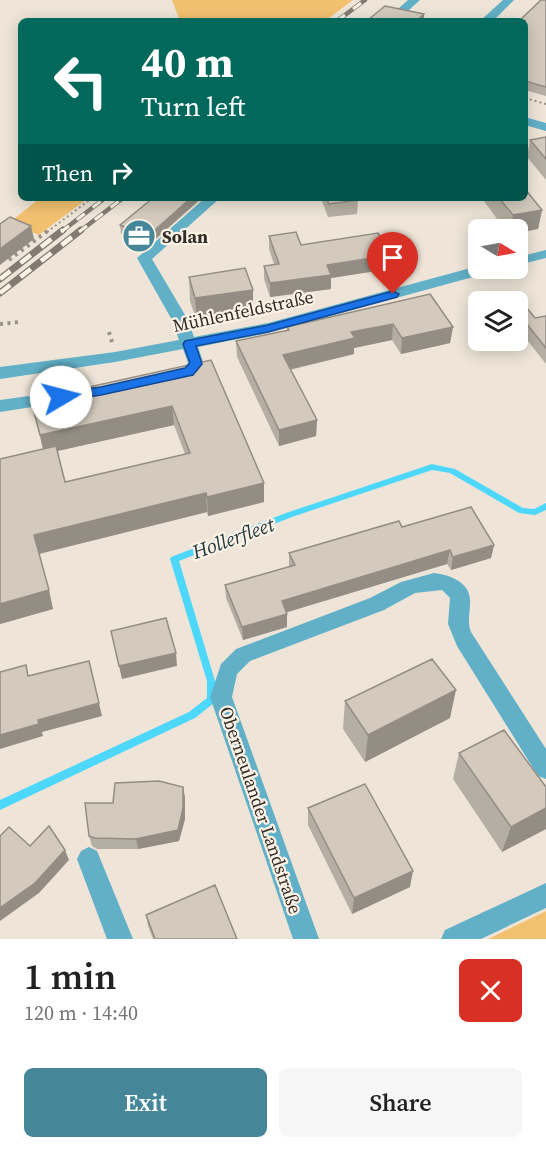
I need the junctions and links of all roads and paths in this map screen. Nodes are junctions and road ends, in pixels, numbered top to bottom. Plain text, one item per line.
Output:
1 (415, 0) edge
2 (509, 0) edge
3 (394, 18) edge
4 (489, 18) edge
5 (530, 100) edge
6 (546, 104) edge
7 (528, 122) edge
8 (546, 127) edge
9 (88, 201) edge
10 (210, 201) edge
11 (546, 254) edge
12 (528, 258) edge
13 (9, 260) dead end
14 (468, 274) edge
15 (19, 321) dead end
16 (0, 324) edge
17 (189, 344) junction
18 (0, 373) edge
19 (165, 378) edge
20 (79, 394) edge
21 (0, 406) edge
22 (546, 769) edge
23 (89, 859) dead end
24 (546, 895) edge
25 (120, 939) edge
26 (306, 939) edge
27 (454, 939) edge

1 - 3 street
2 - 4 street
5 - 6 path
7 - 8 street
9 - 13 path
10 - 17 street
11 - 12 street
14 - 17 street, Mühlenfeldstraße
15 - 16 path
17 - 18 street, Mühlenfeldstraße
17 - 19 street
20 - 21 street
22 - 26 street, Oberneulander Landstraße
23 - 25 street
24 - 27 street

